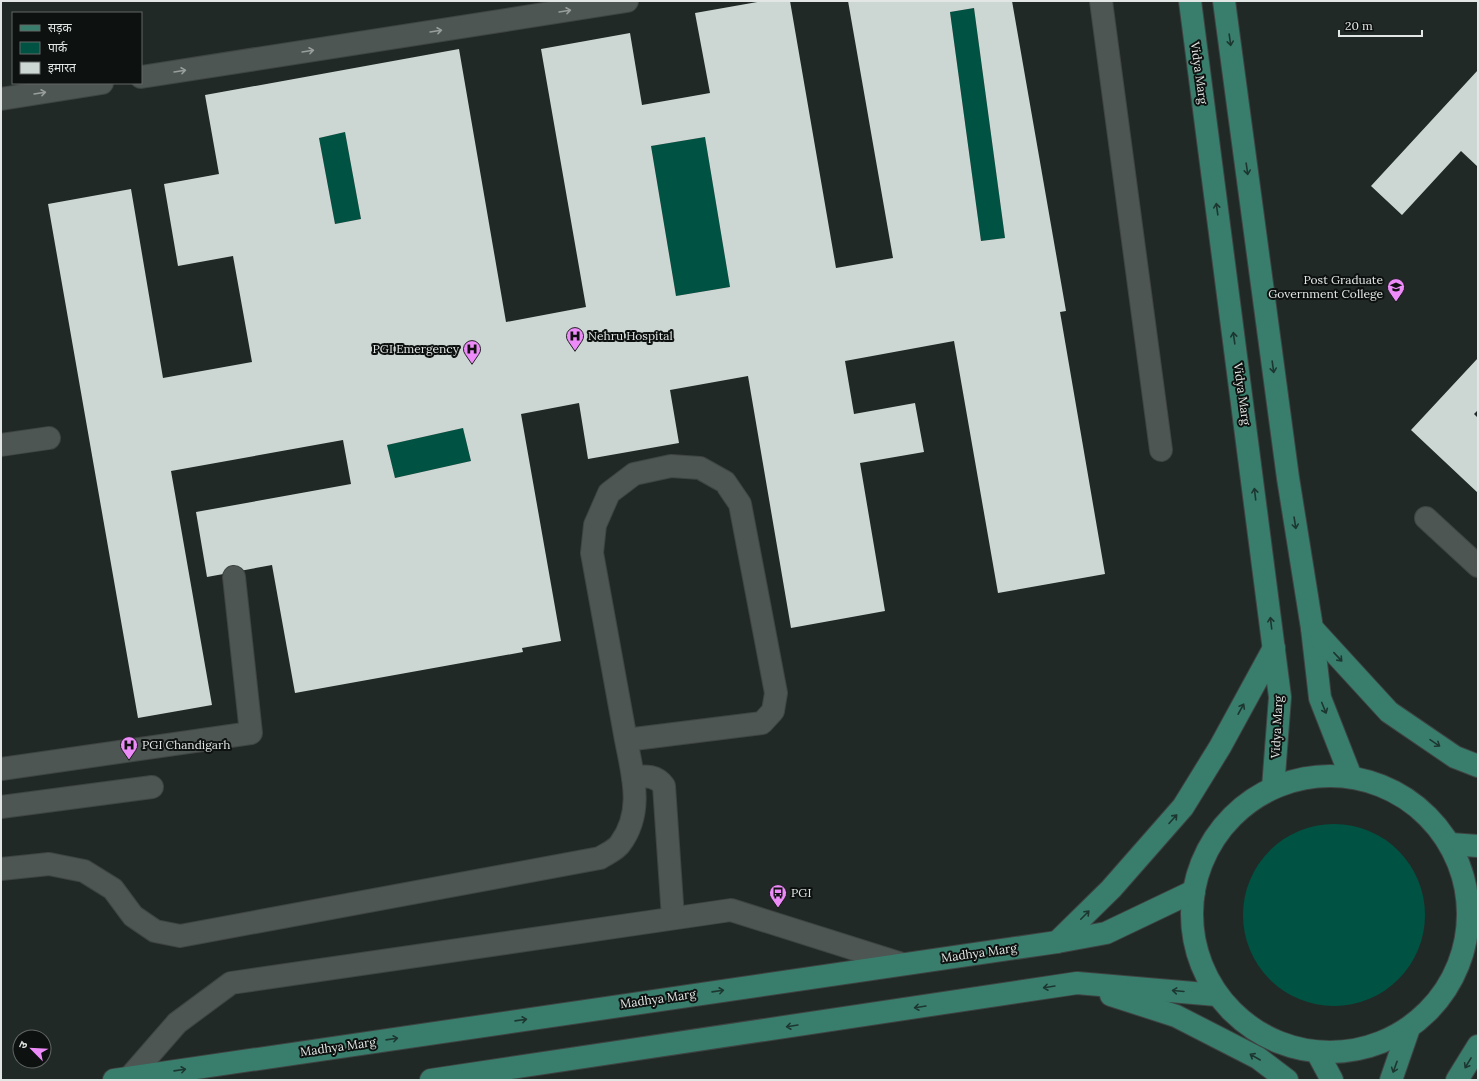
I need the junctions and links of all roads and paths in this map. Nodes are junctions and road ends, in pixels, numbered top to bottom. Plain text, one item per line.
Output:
1 (626, 1) edge
2 (1101, 1) edge
3 (1190, 1) edge
4 (1224, 1) edge
5 (142, 77) edge
6 (96, 84) edge
7 (1, 99) edge
8 (49, 438) dead end
9 (1, 445) edge
10 (1162, 450) dead end
11 (1426, 518) dead end
12 (1478, 566) edge
13 (234, 577) dead end
14 (1312, 628) junction
15 (1274, 648) junction
16 (626, 740) junction
17 (1478, 766) edge
18 (1, 769) edge
19 (633, 777) junction
20 (1351, 777) junction
21 (152, 787) dead end
22 (1274, 788) junction
23 (1, 807) edge
24 (1450, 844) junction
25 (1478, 846) edge
26 (1, 869) edge
27 (1194, 891) junction
28 (673, 918) junction
29 (1473, 924) edge
30 (1057, 942) junction
31 (902, 964) junction
32 (1076, 983) junction
33 (1217, 995) junction
34 (1410, 1028) junction
35 (1478, 1046) edge
36 (1317, 1052) junction
37 (122, 1079) edge
38 (431, 1080) edge
39 (1287, 1080) edge
40 (1332, 1080) edge
41 (1391, 1080) edge
42 (1457, 1080) edge

5 -> 1 street
2 - 10 street
15 -> 3 main road, Vidya Marg
4 -> 14 main road
7 -> 6 street
8 - 9 street
11 - 12 street
13 - 18 street
14 -> 17 main road
14 -> 20 main road
15 - 22 main road, Vidya Marg
30 -> 15 main road
16 - 16 street
16 - 19 street
19 - 26 street
19 - 28 street
20 - 22 main road
20 - 24 main road
21 - 23 street
22 - 27 main road
24 - 25 main road
24 - 29 main road
27 - 30 main road, Madhya Marg
27 - 33 main road
28 - 31 street
28 - 37 street
29 - 34 main road
30 - 31 main road, Madhya Marg
37 -> 31 main road, Madhya Marg
33 -> 32 main road
32 -> 38 main road
39 -> 32 main road
33 - 36 main road
34 - 36 main road
34 -> 41 main road
35 -> 42 main road
36 - 40 main road

